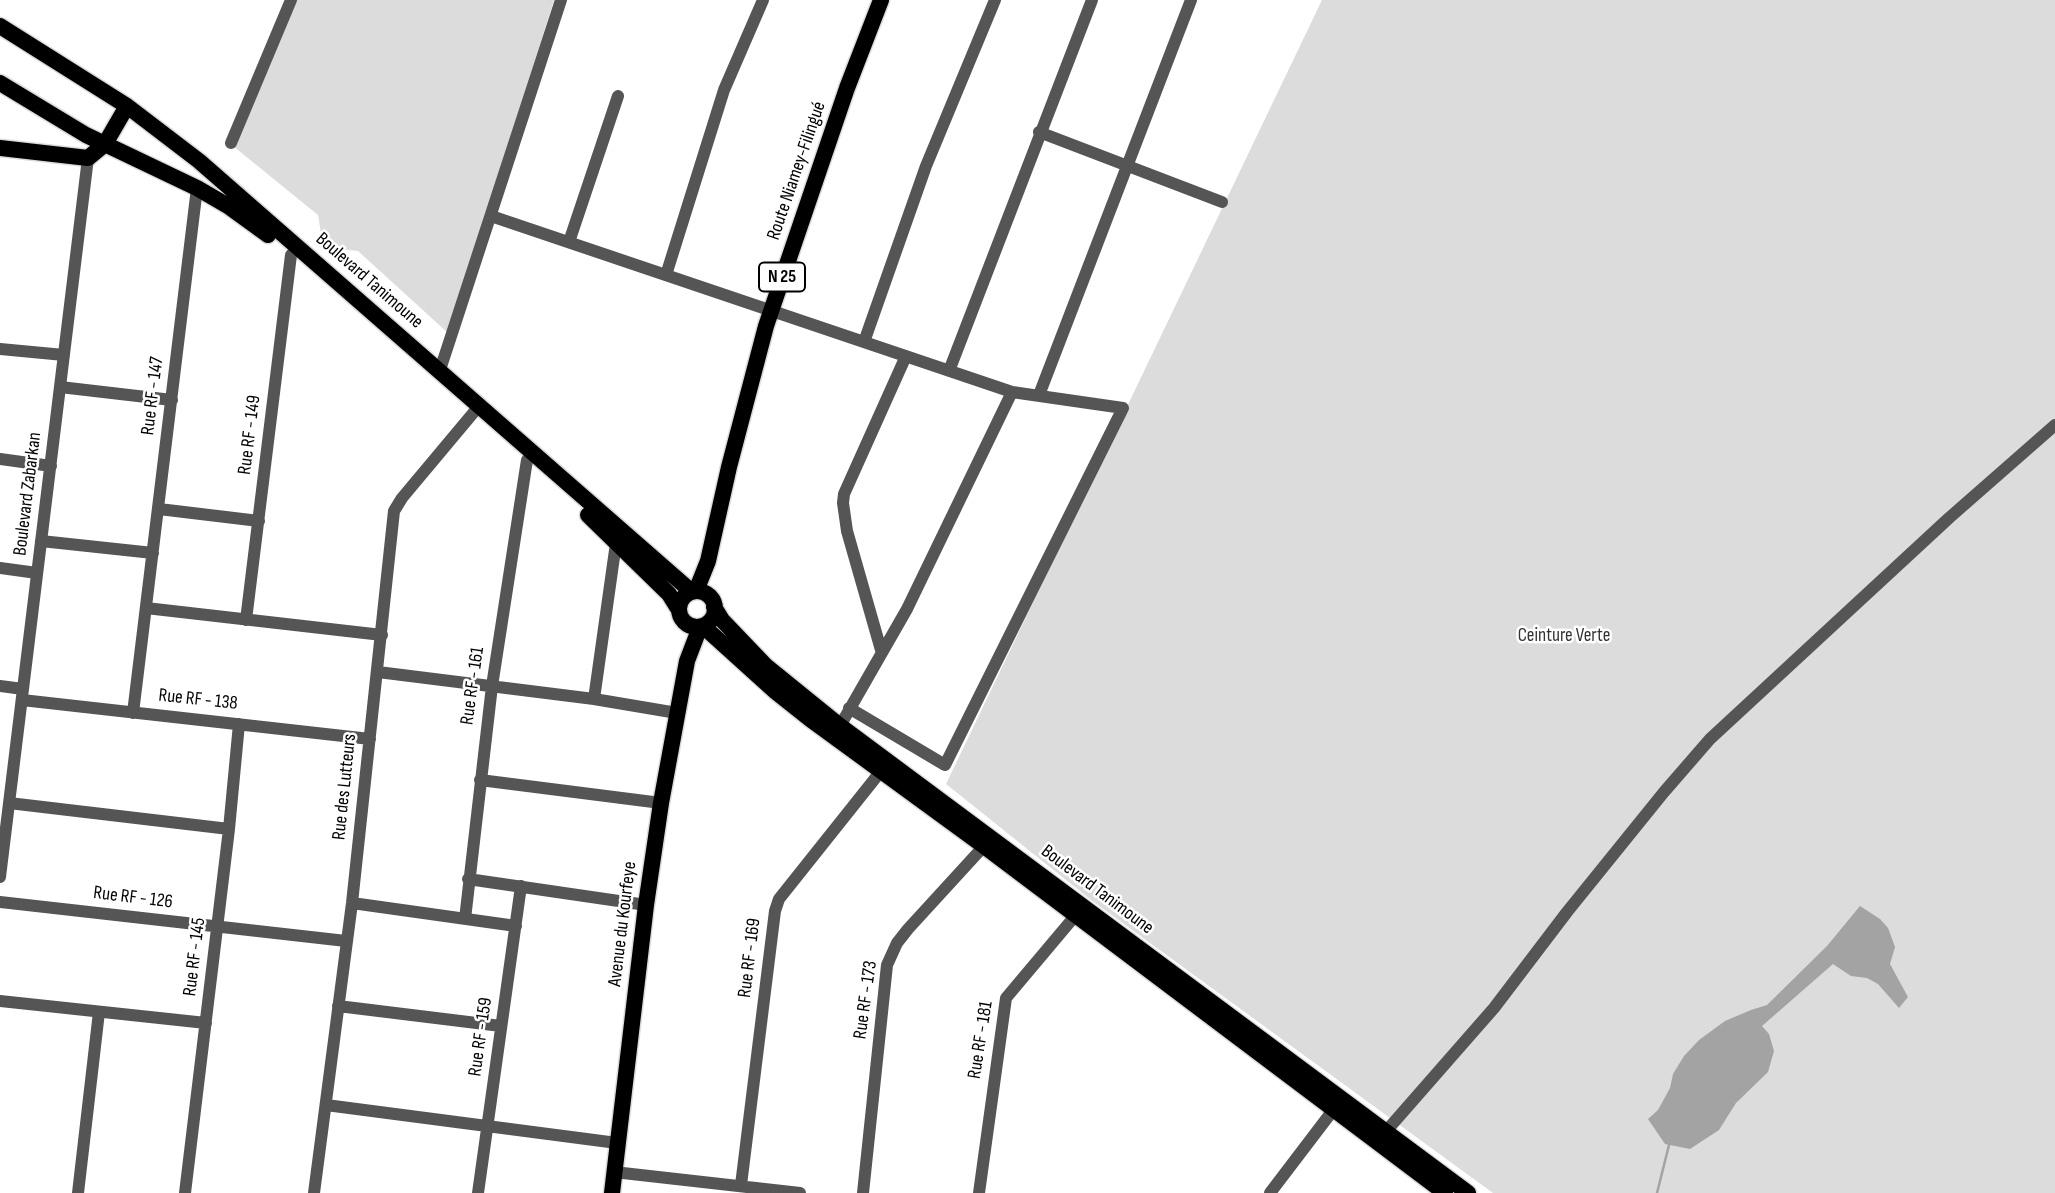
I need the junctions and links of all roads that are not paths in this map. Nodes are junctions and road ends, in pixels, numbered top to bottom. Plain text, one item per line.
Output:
1 (292, 0) edge
2 (561, 0) edge
3 (763, 0) edge
4 (881, 0) edge
5 (995, 0) edge
6 (1092, 0) edge
7 (1191, 0) edge
8 (0, 26) edge
9 (0, 83) edge
10 (618, 96) dead end
11 (127, 106) junction
12 (1039, 132) junction
13 (231, 143) dead end
14 (105, 144) junction
15 (0, 148) edge
16 (88, 158) junction
17 (1127, 166) junction
18 (197, 188) junction
19 (1222, 202) dead end
20 (491, 216) junction
21 (569, 242) junction
22 (291, 255) junction
23 (666, 275) junction
24 (771, 311) junction
25 (864, 342) junction
26 (0, 349) edge
27 (64, 355) junction
28 (906, 356) junction
29 (440, 370) junction
30 (949, 371) junction
31 (60, 387) junction
32 (1012, 392) junction
33 (1039, 395) junction
34 (172, 400) junction
35 (474, 412) junction
36 (2055, 425) edge
37 (0, 459) edge
38 (527, 460) junction
39 (51, 466) junction
40 (159, 509) junction
41 (259, 521) junction
42 (41, 541) junction
43 (618, 543) junction
44 (153, 553) junction
45 (653, 559) junction
46 (708, 561) junction
47 (0, 568) edge
48 (37, 573) junction
49 (694, 592) junction
50 (713, 603) junction
51 (146, 608) junction
52 (681, 615) junction
53 (246, 620) junction
54 (701, 626) junction
55 (382, 635) junction
56 (881, 650) junction
57 (687, 661) junction
58 (378, 672) junction
59 (0, 686) edge
60 (492, 686) junction
61 (23, 694) junction
62 (594, 699) junction
63 (849, 708) junction
64 (134, 713) junction
65 (677, 713) junction
66 (239, 724) junction
67 (840, 726) junction
68 (370, 740) junction
69 (881, 771) junction
70 (480, 780) junction
71 (9, 803) junction
72 (661, 803) junction
73 (229, 829) junction
74 (984, 846) junction
75 (1, 853) edge
76 (0, 877) edge
77 (468, 879) junction
78 (521, 886) junction
79 (1054, 892) junction
80 (0, 902) edge
81 (352, 903) junction
82 (646, 905) junction
83 (1075, 916) junction
84 (465, 919) junction
85 (516, 926) junction
86 (218, 927) junction
87 (346, 941) junction
88 (0, 1001) edge
89 (338, 1006) junction
90 (99, 1012) junction
91 (206, 1023) junction
92 (501, 1026) junction
93 (1340, 1102) junction
94 (326, 1105) junction
95 (487, 1126) junction
96 (1381, 1137) junction
97 (617, 1143) junction
98 (614, 1171) junction
99 (741, 1185) junction
100 (78, 1193) edge
101 (185, 1193) edge
102 (314, 1193) edge
103 (478, 1193) edge
104 (612, 1193) edge
105 (800, 1193) edge
106 (863, 1193) edge
107 (979, 1193) edge
108 (1270, 1193) edge
109 (1445, 1193) edge
110 (1468, 1193) edge

1 - 13 street
2 - 20 street
3 - 23 street
4 - 24 main road, Route Niamey-Filingué / N 25
5 - 25 street
6 - 12 street
7 - 17 street
8 - 11 main road, Boulevard Tanimoune
9 - 14 main road, Boulevard Tanimoune
10 - 21 street
11 - 14 main road
11 - 29 main road, Boulevard Tanimoune
12 - 17 street
12 - 30 street
14 - 16 main road
14 - 18 main road, Boulevard Tanimoune
15 - 16 main road
16 - 27 street, Boulevard Zabarkan
17 - 19 street
17 - 33 street
18 - 22 main road, Boulevard Tanimoune
18 - 34 street, Rue RF - 147
20 - 21 street
20 - 29 street
21 - 23 street
22 - 35 main road, Boulevard Tanimoune
22 - 41 street, Rue RF - 149
23 - 24 street
24 - 25 street
24 - 46 main road, Route Niamey-Filingué / N 25
25 - 28 street
26 - 27 street
27 - 31 street, Boulevard Zabarkan
28 - 30 street
28 - 56 street
29 - 45 main road, Boulevard Tanimoune
30 - 32 street
31 - 34 street
31 - 39 street, Boulevard Zabarkan
32 - 33 street
32 - 56 street
33 - 63 street
34 - 40 street, Rue RF - 147
35 - 38 main road, Boulevard Tanimoune
35 - 55 street, Rue des Lutteurs
36 - 96 street
37 - 39 street
38 - 43 main road, Boulevard Tanimoune
38 - 60 street, Rue RF - 161
39 - 42 street, Boulevard Zabarkan
40 - 41 street
40 - 44 street, Rue RF - 147
41 - 53 street, Rue RF - 149
42 - 44 street
42 - 48 street, Boulevard Zabarkan
43 - 52 main road, Boulevard Tanimoune
43 - 62 street
44 - 51 street, Rue RF - 147
45 - 46 main road
45 - 49 main road, Boulevard Tanimoune
46 - 49 main road, Route Niamey-Filingué
46 - 50 main road, Route Niamey-Filingué
47 - 48 street
48 - 61 street, Boulevard Zabarkan
49 - 50 main road
49 - 52 main road
50 - 54 main road
50 - 67 main road, Boulevard Tanimoune
51 - 53 street
51 - 64 street, Rue RF - 147
52 - 54 main road
52 - 57 main road, Avenue du Kourfeye
53 - 55 street
54 - 57 main road, Avenue du Kourfeye
54 - 69 main road, Boulevard Tanimoune
55 - 58 street, Rue des Lutteurs
56 - 63 street
57 - 65 main road, Avenue du Kourfeye
58 - 60 street
58 - 68 street, Rue des Lutteurs
59 - 61 street, Rue RF - 138
60 - 62 street
60 - 70 street, Rue RF - 161
61 - 64 street, Rue RF - 138
61 - 71 street, Boulevard Zabarkan
62 - 65 street
63 - 67 street
64 - 66 street, Rue RF - 138
65 - 72 main road, Avenue du Kourfeye
66 - 68 street, Rue RF - 138
66 - 73 street, Rue RF - 145
67 - 79 main road, Boulevard Tanimoune
68 - 81 street, Rue des Lutteurs
69 - 74 main road, Boulevard Tanimoune
69 - 99 street, Rue RF - 169
70 - 72 street
70 - 77 street, Rue RF - 161
71 - 73 street
71 - 75 street, Boulevard Zabarkan
72 - 82 main road, Avenue du Kourfeye
73 - 86 street, Rue RF - 145
74 - 79 main road, Boulevard Tanimoune
74 - 106 street, Rue RF - 173
75 - 76 street, Boulevard Zabarkan
77 - 78 street
77 - 84 street, Rue RF - 161
78 - 82 street
78 - 85 street, Rue RF - 159
79 - 83 main road, Boulevard Tanimoune
79 - 93 main road, Boulevard Tanimoune
80 - 86 street, Rue RF - 126
81 - 84 street
81 - 87 street, Rue des Lutteurs
82 - 97 main road, Avenue du Kourfeye
83 - 93 main road, Boulevard Tanimoune
83 - 107 street, Rue RF - 181
84 - 85 street
85 - 92 street, Rue RF - 159
86 - 87 street, Rue RF - 126
86 - 91 street, Rue RF - 145
87 - 89 street, Rue des Lutteurs
88 - 90 street
89 - 92 street
89 - 94 street, Rue des Lutteurs
90 - 91 street
90 - 100 street
91 - 101 street, Rue RF - 145
92 - 95 street, Rue RF - 159
93 - 96 main road, Boulevard Tanimoune
93 - 108 street
94 - 95 street
94 - 102 street, Rue des Lutteurs
95 - 97 street
95 - 103 street, Rue RF - 159
96 - 109 main road, Boulevard Tanimoune
96 - 110 main road, Boulevard Tanimoune
97 - 98 main road, Avenue du Kourfeye
98 - 99 street
98 - 104 main road, Avenue du Kourfeye
99 - 105 street

